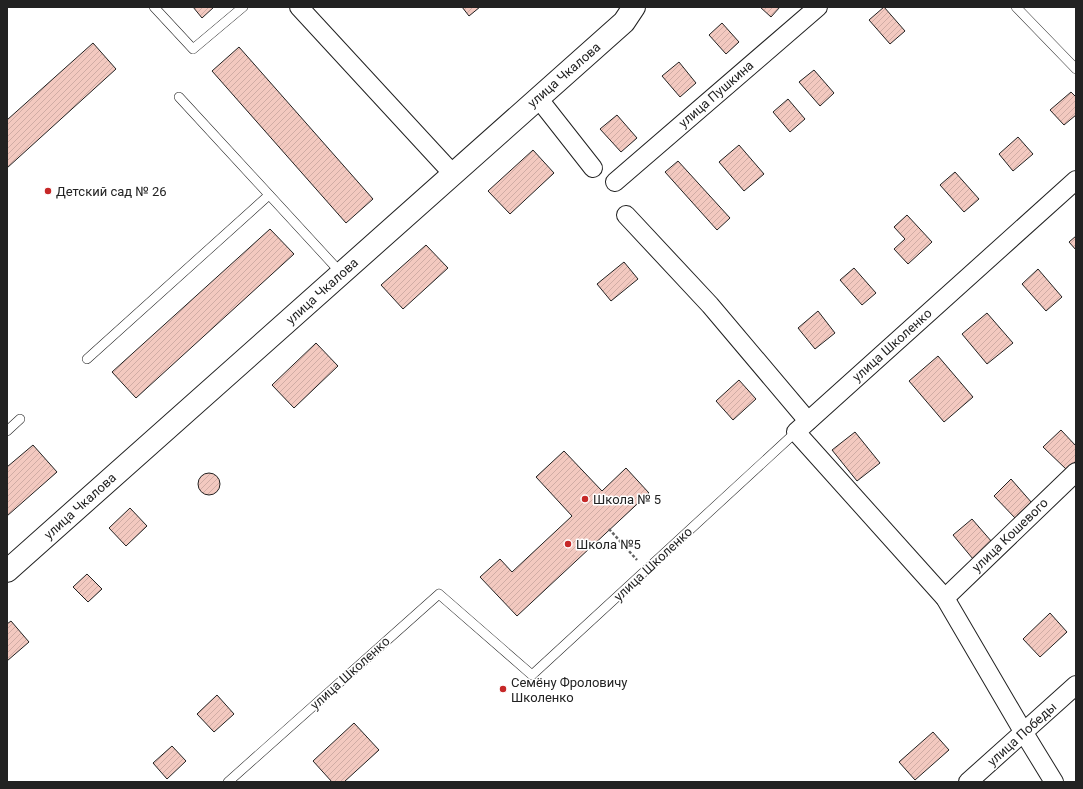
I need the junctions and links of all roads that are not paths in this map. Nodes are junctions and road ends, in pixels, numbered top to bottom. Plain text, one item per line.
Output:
1 (154, 7) edge
2 (243, 7) edge
3 (299, 7) edge
4 (634, 7) edge
5 (818, 7) edge
6 (1016, 7) edge
7 (1076, 69) edge
8 (179, 96) dead end
9 (538, 98) junction
10 (593, 168) dead end
11 (453, 174) junction
12 (1076, 180) edge
13 (614, 182) dead end
14 (269, 195) junction
15 (626, 215) dead end
16 (342, 274) junction
17 (87, 359) dead end
18 (20, 419) dead end
19 (802, 426) junction
20 (7, 430) edge
21 (1076, 472) edge
22 (7, 571) edge
23 (945, 598) junction
24 (1076, 685) edge
25 (1024, 733) junction
26 (228, 782) edge
27 (968, 782) edge
28 (1054, 782) edge

1 - 2 lane
3 - 11 street
4 - 9 street, улица Чкалова
5 - 13 street, улица Пушкина
6 - 7 lane
8 - 14 lane
9 - 10 street
9 - 11 street, улица Чкалова
11 - 16 street, улица Чкалова
12 - 19 street, улица Школенко
14 - 16 lane
14 - 17 lane
15 - 19 street
16 - 22 street, улица Чкалова
18 - 20 lane
19 - 23 street
19 - 26 lane, улица Школенко
21 - 23 street, улица Кошевого
23 - 25 street
24 - 25 street, улица Победы
25 - 27 street, улица Победы
25 - 28 street

